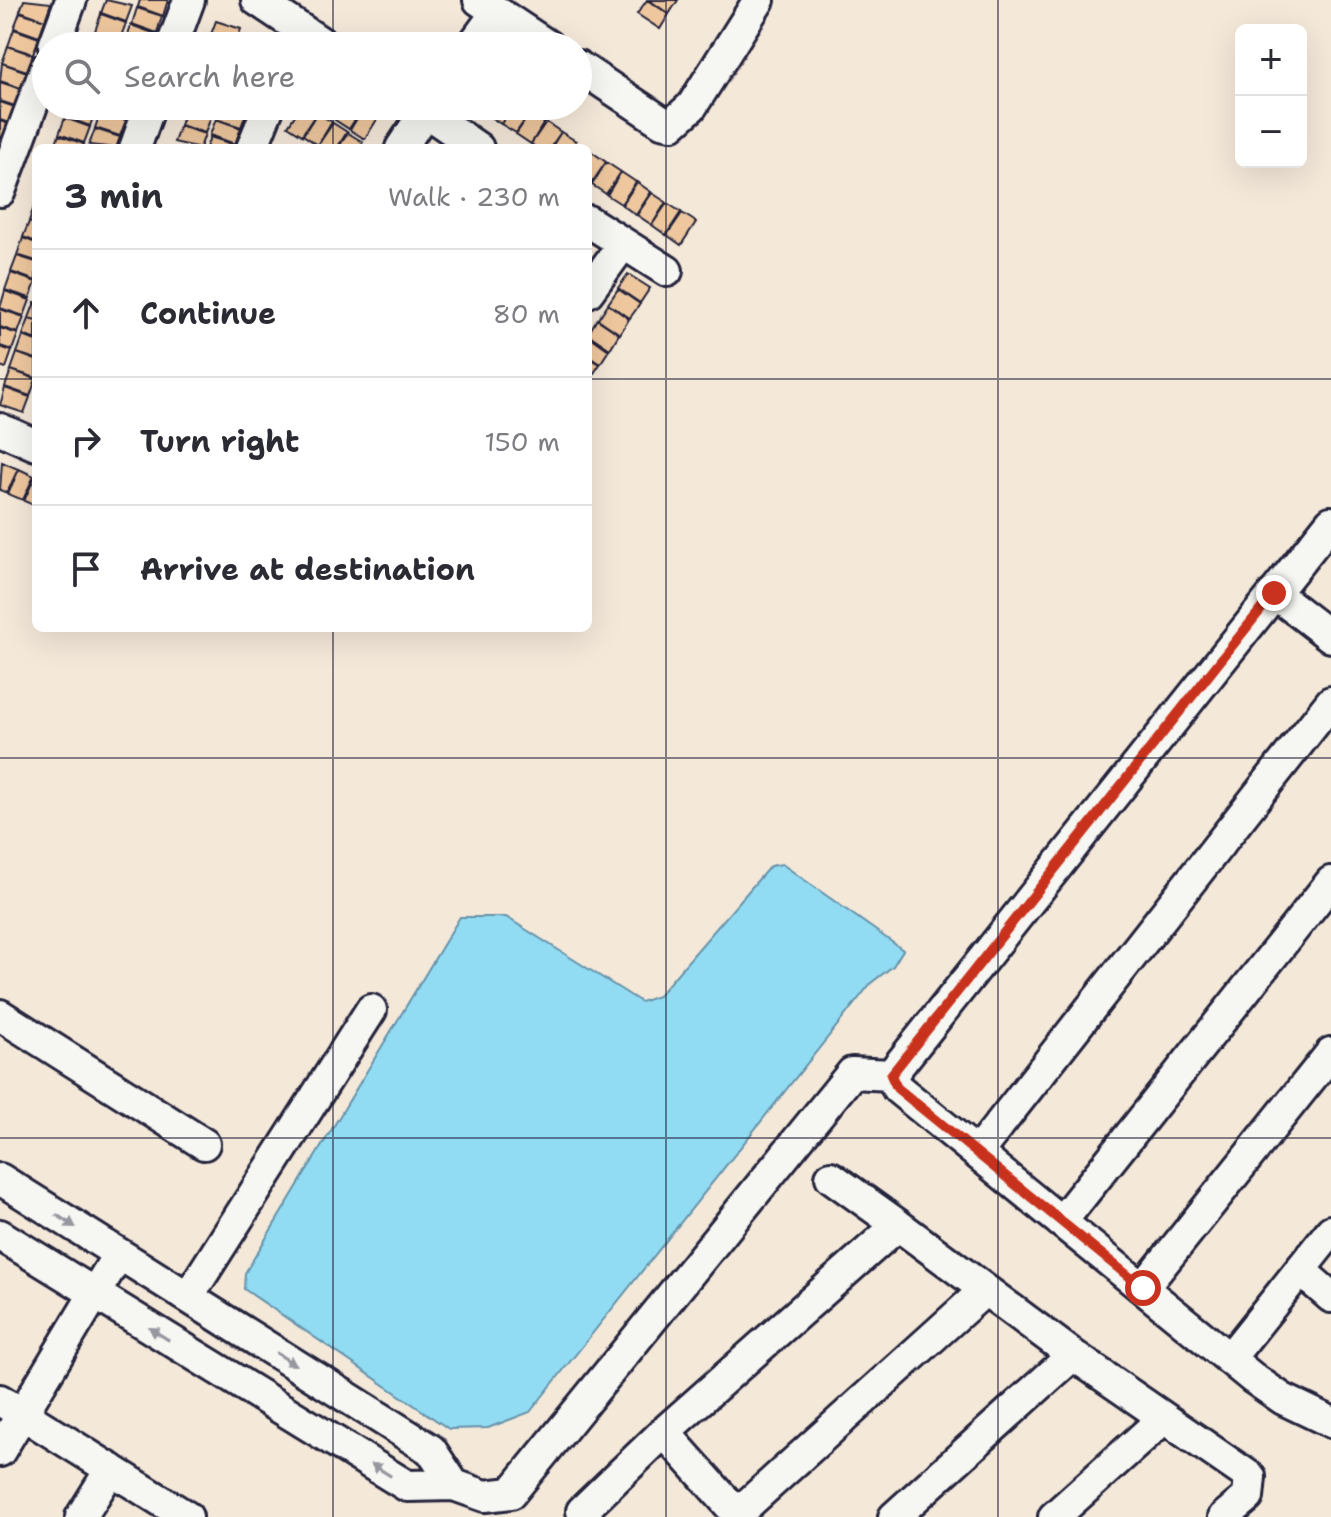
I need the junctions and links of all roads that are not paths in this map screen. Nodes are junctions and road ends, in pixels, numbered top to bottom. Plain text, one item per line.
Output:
1 (71, 0) edge
2 (189, 0) edge
3 (257, 0) edge
4 (759, 0) edge
5 (488, 6) edge
6 (59, 32) edge
7 (177, 32) edge
8 (305, 32) edge
9 (478, 32) edge
10 (527, 32) edge
11 (592, 75) edge
12 (32, 105) edge
13 (145, 120) edge
14 (263, 120) edge
15 (417, 120) edge
16 (440, 120) edge
17 (136, 144) edge
18 (254, 144) edge
19 (403, 144) edge
20 (473, 144) edge
21 (0, 191) edge
22 (592, 224) edge
23 (623, 244) junction
24 (667, 271) dead end
25 (592, 287) edge
26 (0, 429) edge
27 (32, 435) edge
28 (1331, 522) edge
29 (1274, 593) junction
30 (1331, 637) edge
31 (1331, 702) edge
32 (1331, 882) edge
33 (371, 1010) dead end
34 (0, 1015) edge
35 (1331, 1053) edge
36 (891, 1075) junction
37 (204, 1144) dead end
38 (977, 1153) junction
39 (831, 1177) dead end
40 (0, 1179) edge
41 (1061, 1222) junction
42 (898, 1225) junction
43 (1331, 1231) edge
44 (0, 1235) edge
45 (118, 1255) junction
46 (1300, 1270) junction
47 (1143, 1288) junction
48 (985, 1290) junction
49 (94, 1294) junction
50 (188, 1297) junction
51 (1331, 1297) edge
52 (1073, 1355) junction
53 (1229, 1359) junction
54 (12, 1407) edge
55 (1164, 1418) junction
56 (1331, 1422) edge
57 (664, 1432) junction
58 (0, 1451) edge
59 (111, 1469) junction
60 (454, 1485) junction
61 (581, 1515) edge
62 (739, 1516) edge
63 (81, 1517) edge
64 (187, 1517) edge
65 (894, 1517) edge
66 (1054, 1517) edge
67 (1224, 1517) edge

1 - 6 street
2 - 7 street
3 - 8 street
4 - 11 street
5 - 9 street
5 - 10 street
12 - 21 street
13 - 17 street
14 - 18 street
15 - 19 street
16 - 20 street
22 - 23 street
23 - 24 street
23 - 25 street
26 - 27 street
28 - 29 street
29 - 30 street
29 - 36 street
31 - 38 street
32 - 41 street
33 - 50 street
34 - 37 street
35 - 47 street
36 - 38 street
36 - 60 street
38 - 41 street
39 - 42 street
40 -> 45 street
41 - 47 street
42 - 48 street
42 - 57 street
43 - 46 street
44 - 49 street
45 - 49 street
45 - 50 street
46 - 51 street
46 - 53 street
47 - 53 street
48 - 52 street
48 - 62 street
49 - 54 street
60 -> 49 street
50 -> 60 street
52 - 55 street
52 - 65 street
53 - 56 street
54 - 58 street
54 - 59 street
55 - 66 street
55 - 67 street
57 - 61 street
57 - 62 street
59 - 63 street
59 - 64 street

